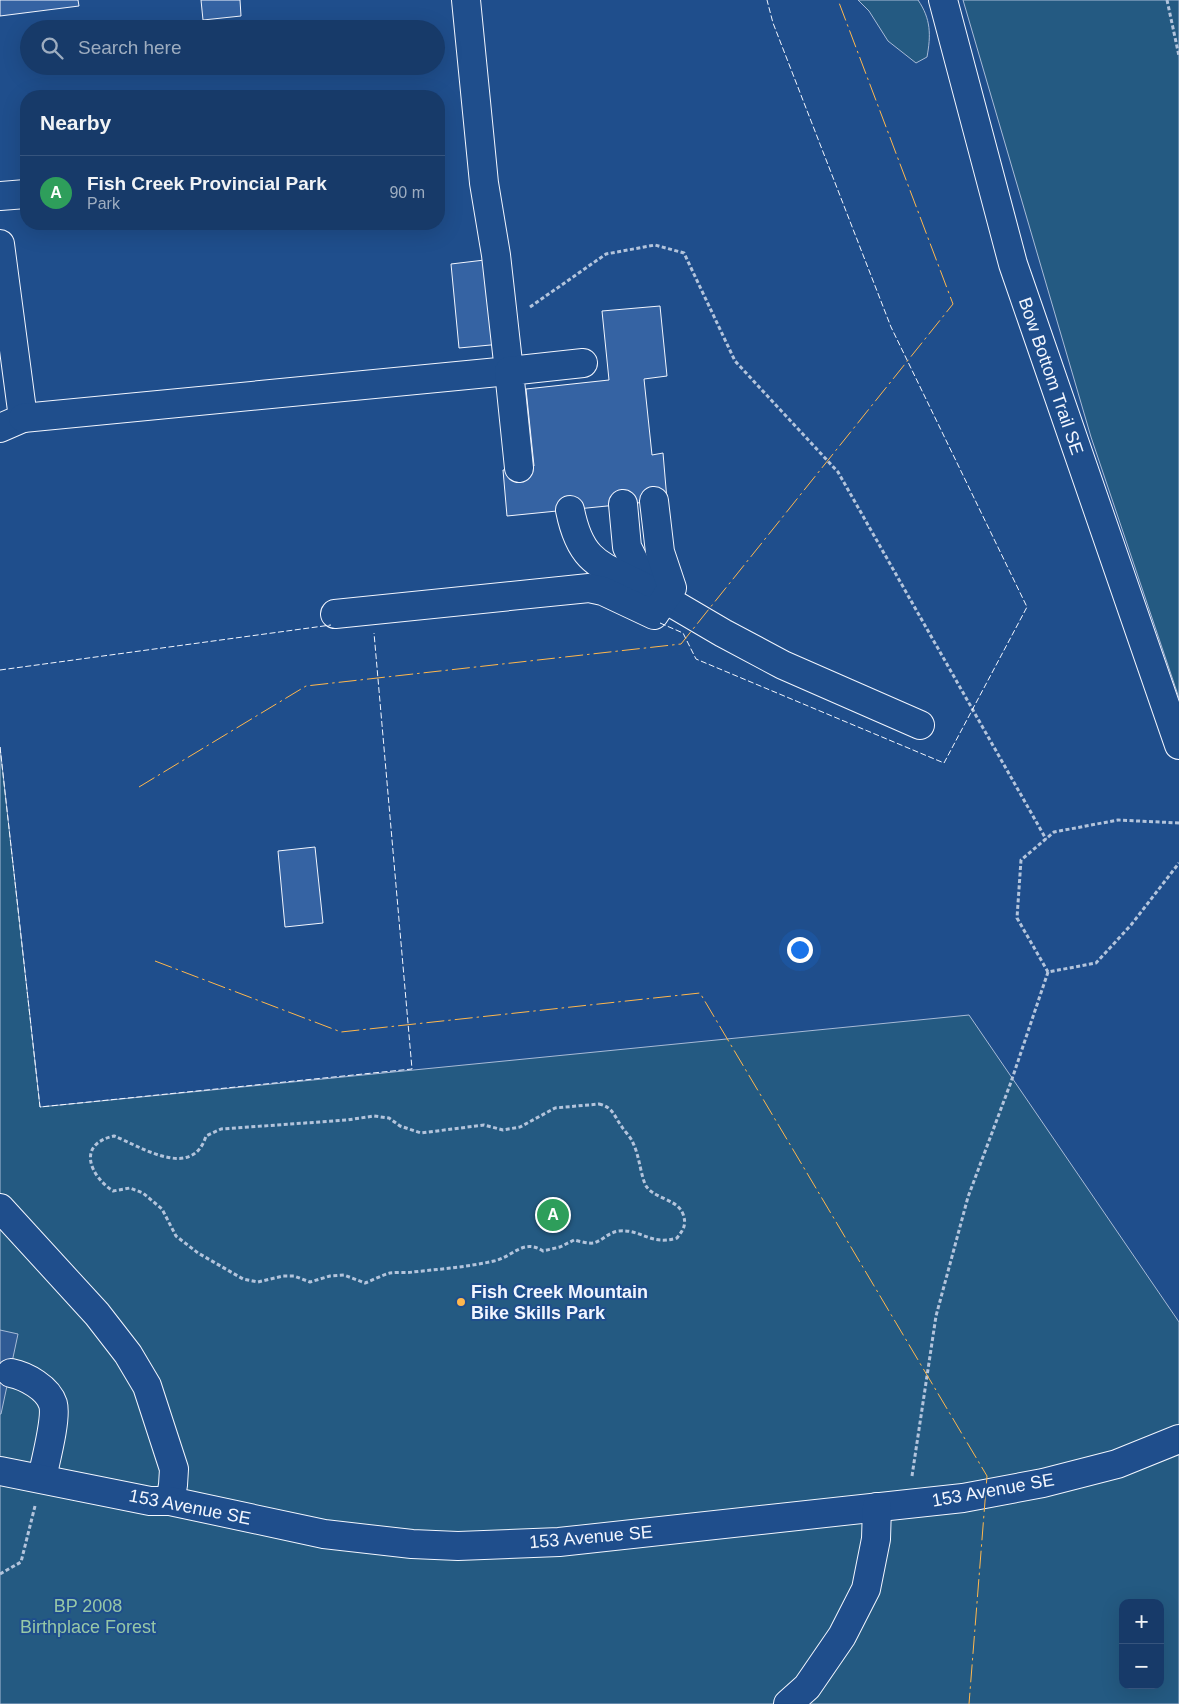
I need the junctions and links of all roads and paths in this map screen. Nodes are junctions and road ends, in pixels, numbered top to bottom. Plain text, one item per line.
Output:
1 (466, 0) edge
2 (943, 0) edge
3 (1167, 0) edge
4 (1179, 56) edge
5 (20, 194) edge
6 (0, 196) edge
7 (0, 244) edge
8 (508, 359) junction
9 (583, 363) dead end
10 (12, 423) edge
11 (518, 468) dead end
12 (654, 501) dead end
13 (623, 504) dead end
14 (570, 510) dead end
15 (656, 595) junction
16 (335, 614) dead end
17 (920, 724) dead end
18 (1179, 745) edge
19 (1179, 823) edge
20 (1046, 838) junction
21 (1179, 863) edge
22 (1048, 972) junction
23 (0, 1208) edge
24 (258, 1282) joint
25 (10, 1372) dead end
26 (1179, 1439) edge
27 (0, 1471) edge
28 (42, 1478) junction
29 (170, 1501) junction
30 (908, 1503) junction
31 (877, 1507) junction
32 (0, 1574) edge
33 (788, 1704) edge

1 - 8 street
2 - 18 street, Bow Bottom Trail SE
3 - 4 path
5 - 6 street
7 - 10 street
8 - 9 street
8 - 10 street
8 - 11 street
8 - 20 path
12 - 15 street
13 - 15 street
14 - 15 street
15 - 16 street
15 - 17 street
19 - 20 path
20 - 22 path
21 - 22 path
22 - 30 path
23 - 29 street
24 - 24 path
25 - 28 street
26 - 30 street, 153 Avenue SE
27 - 28 street, 153 Avenue SE
28 - 29 street, 153 Avenue SE
28 - 32 path
29 - 31 street, 153 Avenue SE
30 - 31 street, 153 Avenue SE
31 - 33 street

